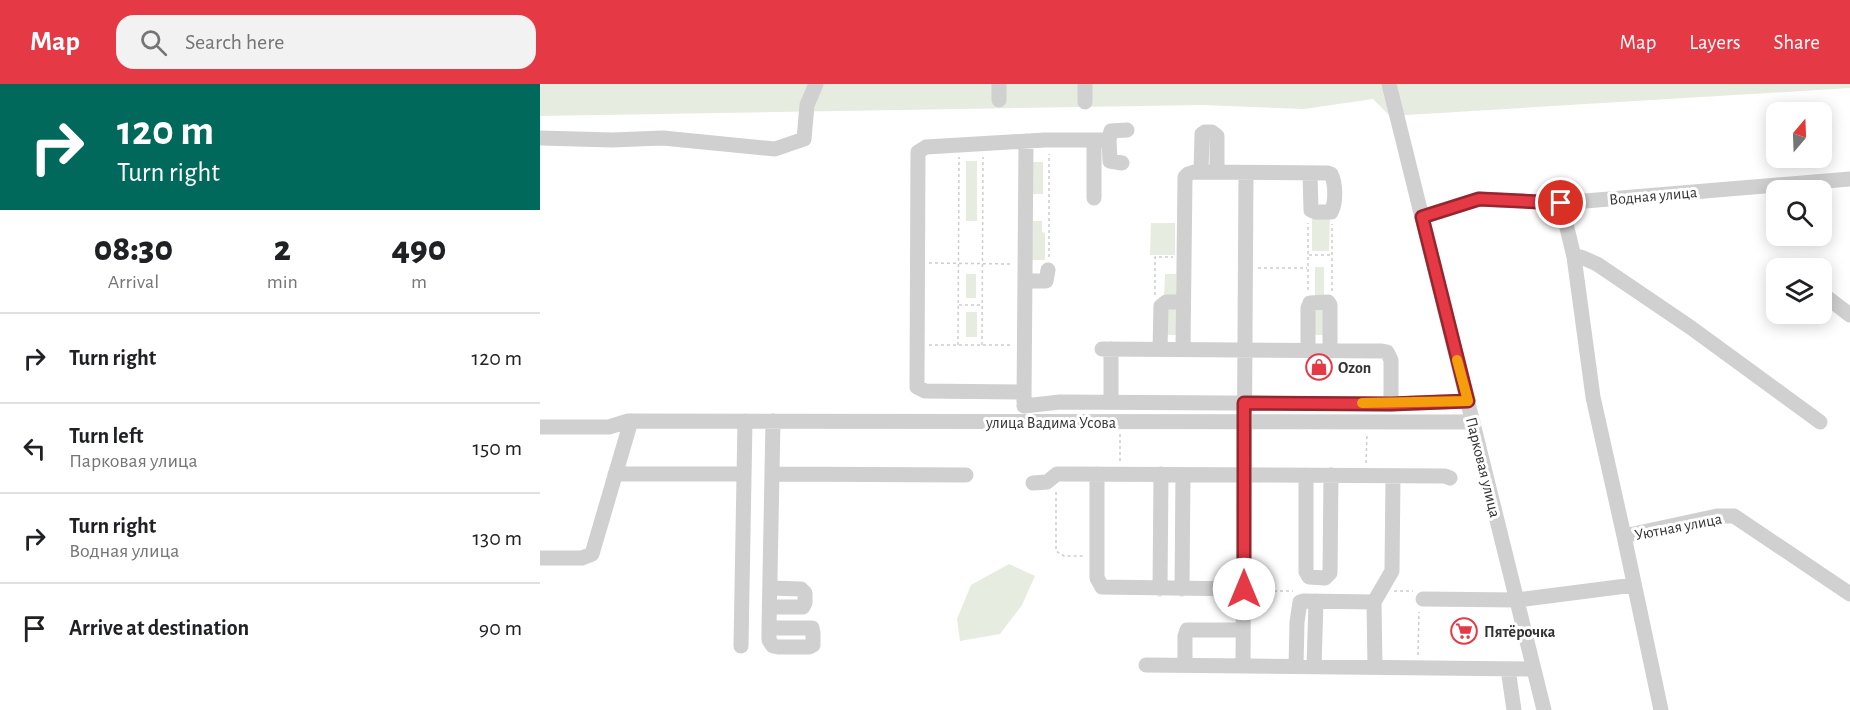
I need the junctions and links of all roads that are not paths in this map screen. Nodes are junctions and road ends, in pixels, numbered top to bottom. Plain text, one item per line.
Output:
1 (816, 84) edge
2 (999, 84) edge
3 (1085, 84) edge
4 (1389, 84) edge
5 (999, 100) dead end
6 (1085, 102) dead end
7 (1127, 130) dead end
8 (540, 138) edge
9 (1102, 140) junction
10 (1026, 141) junction
11 (1122, 163) dead end
12 (1201, 172) junction
13 (1217, 172) junction
14 (1246, 172) junction
15 (1310, 173) junction
16 (1850, 179) edge
17 (1094, 198) dead end
18 (1561, 203) junction
19 (1422, 217) junction
20 (1575, 257) junction
21 (1048, 270) dead end
22 (1025, 281) junction
23 (1832, 301) edge
24 (1183, 302) junction
25 (1850, 315) edge
26 (1160, 349) junction
27 (1183, 349) junction
28 (1245, 350) junction
29 (1308, 350) junction
30 (1330, 350) junction
31 (1024, 399) junction
32 (1468, 401) junction
33 (1111, 402) junction
34 (1244, 403) junction
35 (1391, 404) junction
36 (629, 421) junction
37 (745, 421) junction
38 (773, 421) junction
39 (1024, 422) junction
40 (1473, 422) junction
41 (1820, 422) dead end
42 (1244, 423) junction
43 (540, 427) edge
44 (615, 474) junction
45 (744, 474) junction
46 (772, 474) junction
47 (1097, 474) junction
48 (1161, 474) junction
49 (966, 475) dead end
50 (1183, 475) junction
51 (1244, 475) junction
52 (1306, 475) junction
53 (1331, 476) junction
54 (1393, 476) junction
55 (1450, 478) dead end
56 (1032, 483) dead end
57 (1624, 536) junction
58 (540, 558) edge
59 (1634, 585) junction
60 (770, 588) junction
61 (1160, 589) junction
62 (1182, 589) junction
63 (1244, 589) junction
64 (1850, 594) edge
65 (1517, 600) junction
66 (1316, 601) junction
67 (1374, 602) junction
68 (1421, 605) road end
69 (770, 607) junction
70 (770, 628) dead end
71 (1243, 630) junction
72 (741, 646) dead end
73 (1146, 665) dead end
74 (1185, 665) junction
75 (1243, 666) junction
76 (1296, 666) junction
77 (1314, 667) junction
78 (1375, 667) junction
79 (1508, 669) junction
80 (1533, 669) junction
81 (1514, 710) edge
82 (1544, 710) edge
83 (1661, 710) edge

1 - 8 street
2 - 5 street
3 - 6 street
4 - 19 street, Парковая улица
7 - 9 street
9 - 10 street
9 - 11 street
9 - 17 street
10 - 22 street
10 - 31 street
12 - 13 street
12 - 13 street
12 - 24 street
13 - 14 street
14 - 15 street
14 - 28 street
15 - 15 street
16 - 18 street, Водная улица
18 - 19 street, Водная улица
18 - 20 street
19 - 32 street, Парковая улица
20 - 41 street
20 - 57 street
21 - 22 street
22 - 31 street
23 - 25 street
24 - 26 street
24 - 27 street
26 - 27 street
26 - 33 street
27 - 28 street
28 - 29 street
28 - 34 street
29 - 30 street
29 - 30 street
30 - 35 street
31 - 33 street
31 - 39 street
32 - 35 street
32 - 40 street, Парковая улица
33 - 34 street
34 - 35 street
34 - 42 street
36 - 37 street, улица Вадима Усова
36 - 43 street, улица Вадима Усова
36 - 44 street
37 - 38 street, улица Вадима Усова
37 - 45 street
38 - 39 street, улица Вадима Усова
38 - 46 street
39 - 42 street, улица Вадима Усова
40 - 42 street, улица Вадима Усова
40 - 65 street, Парковая улица
42 - 51 street
44 - 45 street
44 - 58 street
45 - 72 street
46 - 49 street
46 - 60 street
47 - 48 street
47 - 56 street
47 - 61 street
48 - 50 street
48 - 61 street
50 - 51 street
50 - 62 street
51 - 52 street
51 - 63 street
52 - 53 street
52 - 53 street
53 - 54 street
54 - 55 street
54 - 67 street
57 - 59 street, Уютная улица
57 - 64 street, Уютная улица
59 - 65 street
59 - 83 street, Уютная улица
60 - 69 street
60 - 69 street
61 - 62 street
62 - 63 street
63 - 71 street
65 - 68 street
65 - 80 street, Парковая улица
66 - 67 street
66 - 76 street
66 - 77 street
67 - 78 street
69 - 70 street
71 - 74 street
71 - 75 street
73 - 74 street
74 - 75 street
75 - 76 street
76 - 77 street
77 - 78 street
78 - 79 street
79 - 80 street
79 - 81 street
80 - 82 street, Парковая улица

